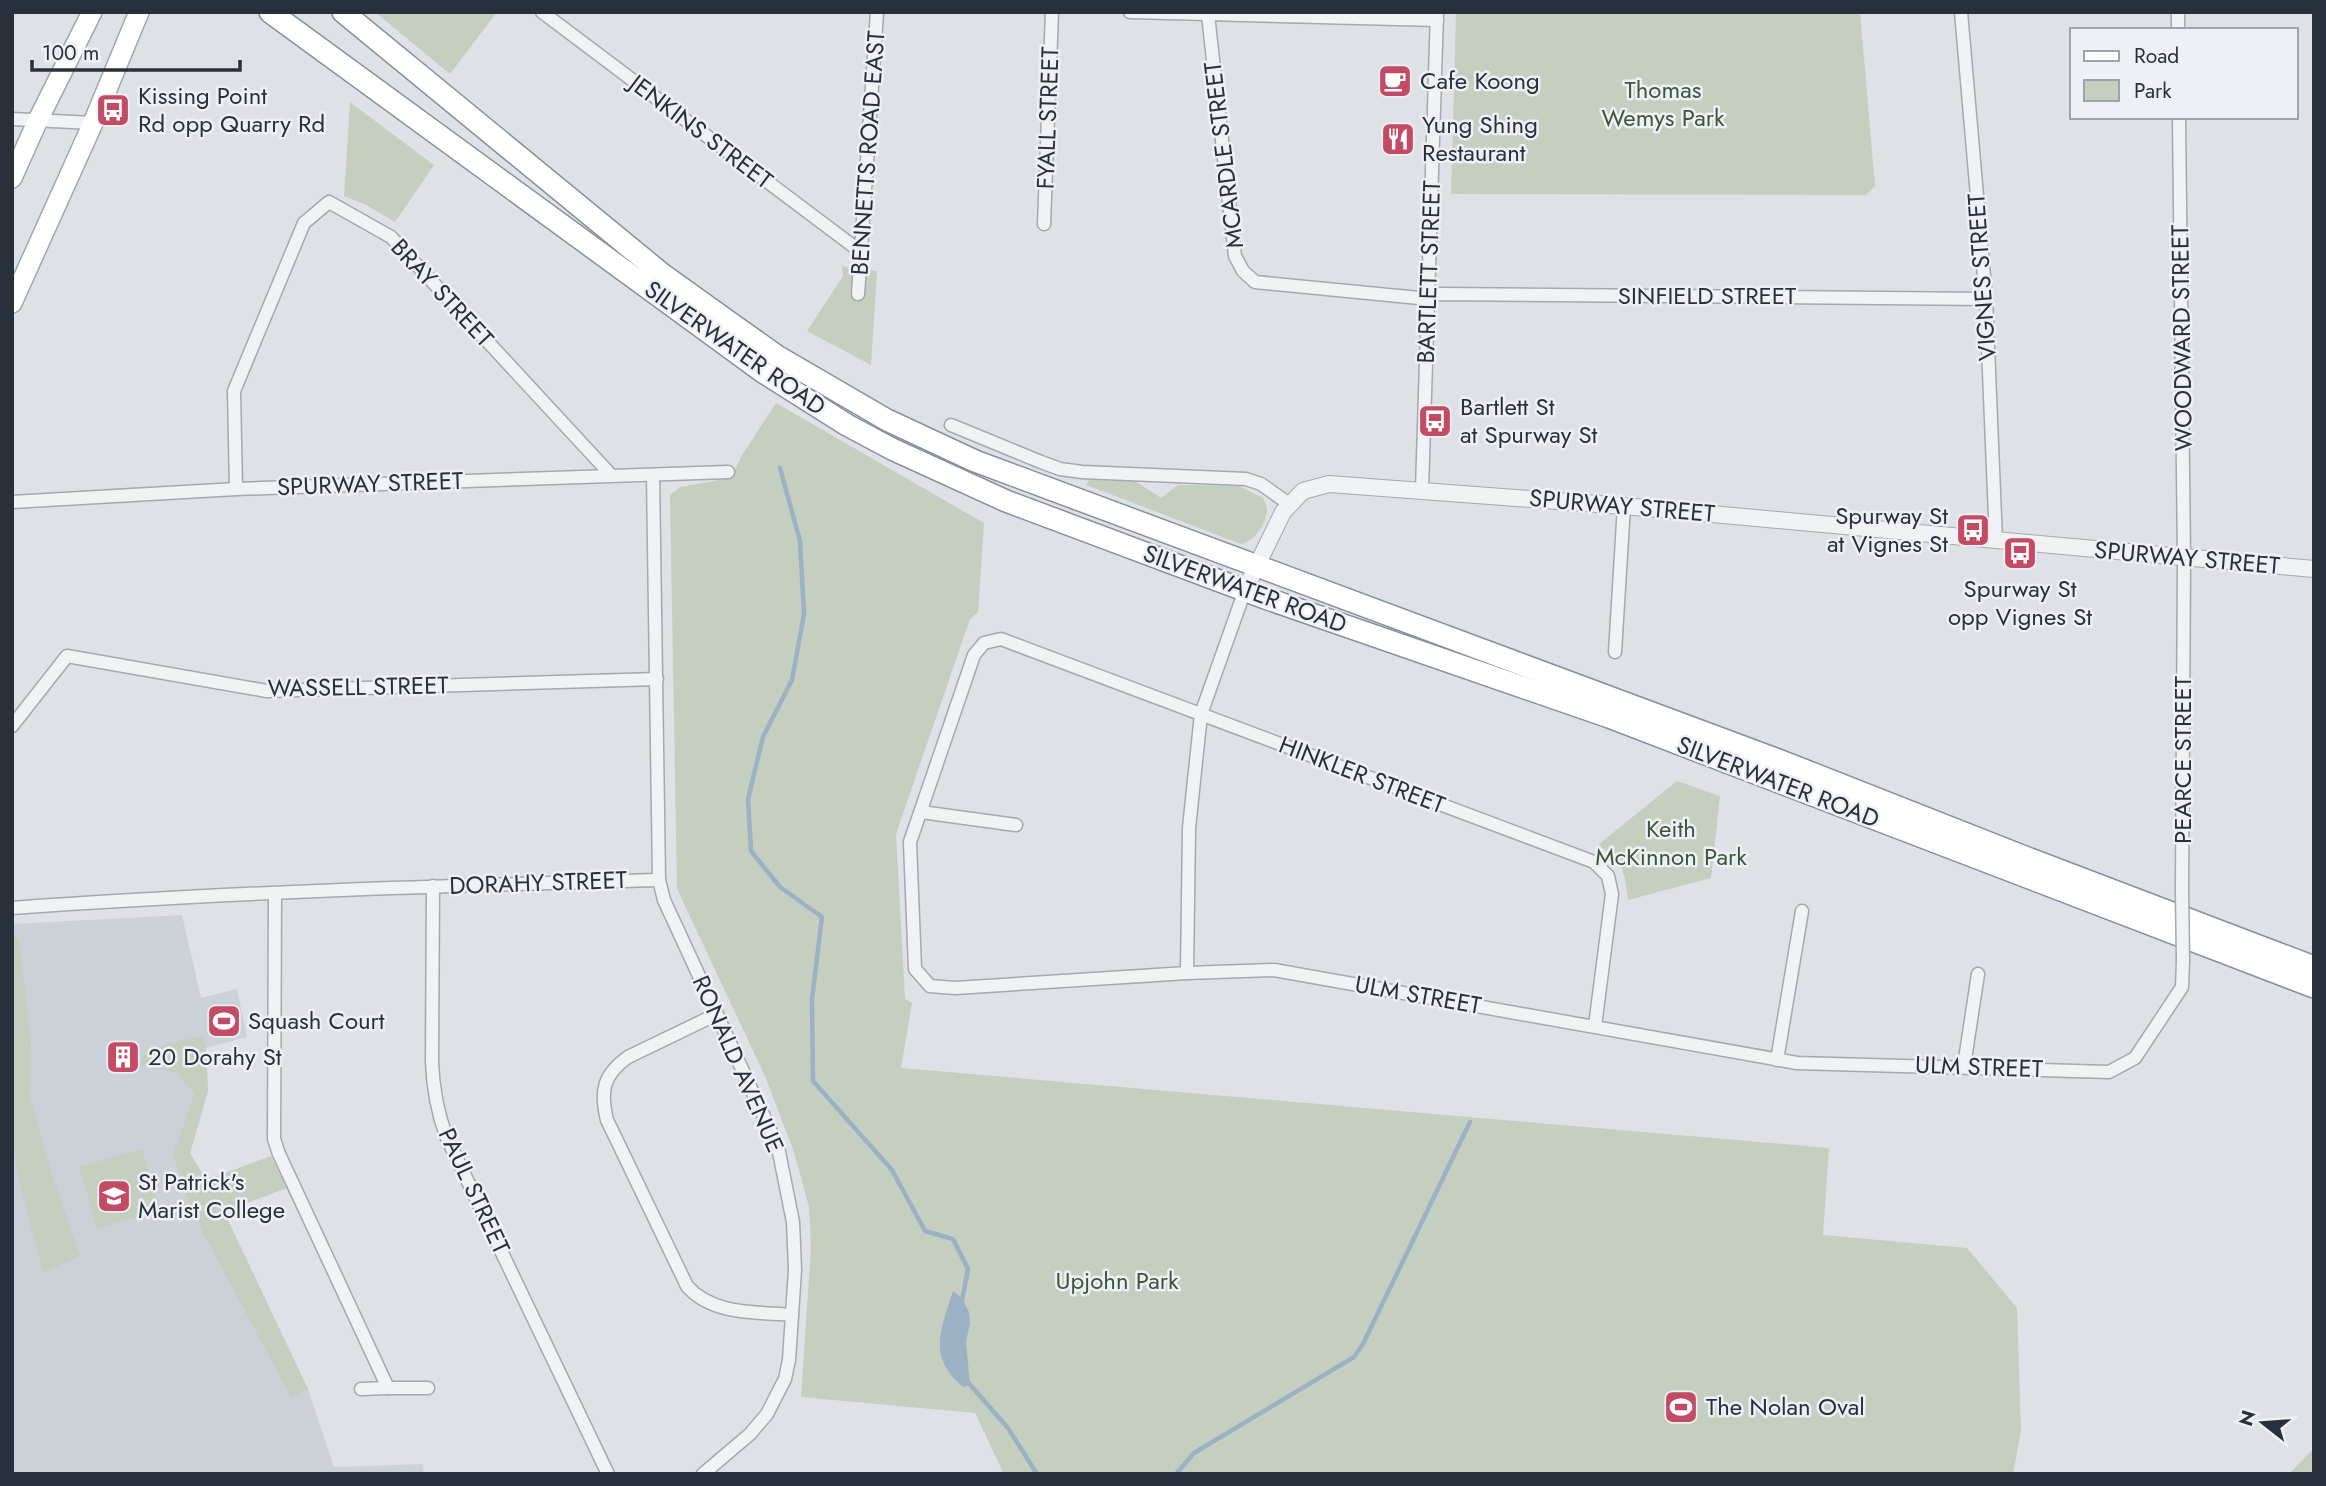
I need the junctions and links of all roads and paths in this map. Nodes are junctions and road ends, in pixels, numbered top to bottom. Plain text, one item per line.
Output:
1 (92, 12) edge
2 (139, 12) edge
3 (270, 12) edge
4 (343, 12) edge
5 (363, 12) edge
6 (542, 12) edge
7 (877, 12) edge
8 (1052, 12) edge
9 (1130, 12) edge
10 (1961, 12) edge
11 (1208, 15) junction
12 (1437, 16) edge
13 (437, 87) junction
14 (12, 119) edge
15 (2179, 119) edge
16 (38, 120) junction
17 (93, 123) junction
18 (12, 178) edge
19 (1044, 224) dead end
20 (860, 252) junction
21 (858, 294) dead end
22 (1429, 296) junction
23 (1986, 299) junction
24 (12, 303) edge
25 (951, 425) dead end
26 (728, 472) dead end
27 (611, 475) junction
28 (653, 475) junction
29 (236, 489) junction
30 (1422, 489) junction
31 (12, 502) edge
32 (1289, 504) junction
33 (1624, 506) junction
34 (1996, 541) junction
35 (2184, 559) junction
36 (1256, 565) junction
37 (2314, 569) edge
38 (1245, 590) junction
39 (1615, 652) dead end
40 (974, 655) joint
41 (657, 679) junction
42 (1201, 714) junction
43 (12, 726) edge
44 (921, 812) junction
45 (1016, 825) dead end
46 (659, 880) junction
47 (433, 886) junction
48 (275, 893) junction
49 (12, 908) edge
50 (1802, 911) dead end
51 (2183, 961) joint
52 (2314, 967) edge
53 (1187, 973) junction
54 (1978, 974) dead end
55 (2314, 987) edge
56 (717, 1014) junction
57 (1595, 1026) junction
58 (1777, 1060) junction
59 (1964, 1066) junction
60 (792, 1315) junction
61 (388, 1388) junction
62 (428, 1388) dead end
63 (361, 1389) dead end
64 (608, 1474) edge
65 (703, 1474) edge

1 - 16 main road
2 - 17 main road
3 - 38 highway, SILVERWATER ROAD
4 - 13 highway, SILVERWATER ROAD
5 - 13 highway, SILVERWATER ROAD
6 - 20 street, JENKINS STREET
7 - 20 street, BENNETTS ROAD EAST
8 - 19 street, FYALL STREET
9 - 11 street
10 - 23 street, VIGNES STREET
11 - 12 street
11 - 22 street, MCARDLE STREET
12 - 22 street, BARTLETT STREET
13 - 36 highway, SILVERWATER ROAD
14 - 16 street
15 - 35 street, WOODWARD STREET
16 - 17 street
16 - 18 main road
17 - 24 main road
20 - 21 street, BENNETTS ROAD EAST
22 - 23 street, SINFIELD STREET
22 - 30 street, BARTLETT STREET
23 - 34 street, VIGNES STREET
25 - 32 street
26 - 28 street, SPURWAY STREET
27 - 28 street, SPURWAY STREET
27 - 29 street, SPURWAY STREET
27 - 29 street, BRAY STREET
28 - 41 street, DORAHY STREET
29 - 31 street, SPURWAY STREET
30 - 32 street, SPURWAY STREET
30 - 33 street, SPURWAY STREET
32 - 36 street
33 - 34 street, SPURWAY STREET
33 - 39 street
34 - 35 street, SPURWAY STREET
35 - 37 street, SPURWAY STREET
35 - 51 street, PEARCE STREET, bridge
36 - 38 street
36 - 52 highway, SILVERWATER ROAD
38 - 42 street
38 - 55 highway, SILVERWATER ROAD
40 - 42 street, HINKLER STREET
40 - 44 street, ULM STREET
41 - 43 street, WASSELL STREET
41 - 46 street, DORAHY STREET
42 - 53 street
42 - 57 street, HINKLER STREET
44 - 45 street
44 - 53 street, ULM STREET
46 - 47 street, DORAHY STREET
46 - 56 street, RONALD AVENUE
47 - 48 street, DORAHY STREET
47 - 64 street, PAUL STREET
48 - 49 street, DORAHY STREET
48 - 61 street
50 - 58 street
51 - 59 street, ULM STREET
53 - 57 street, ULM STREET
54 - 59 street
56 - 60 street, RONALD AVENUE
56 - 60 street
57 - 58 street, ULM STREET
58 - 59 street, ULM STREET
60 - 65 street, RONALD AVENUE
61 - 62 street
61 - 63 street

